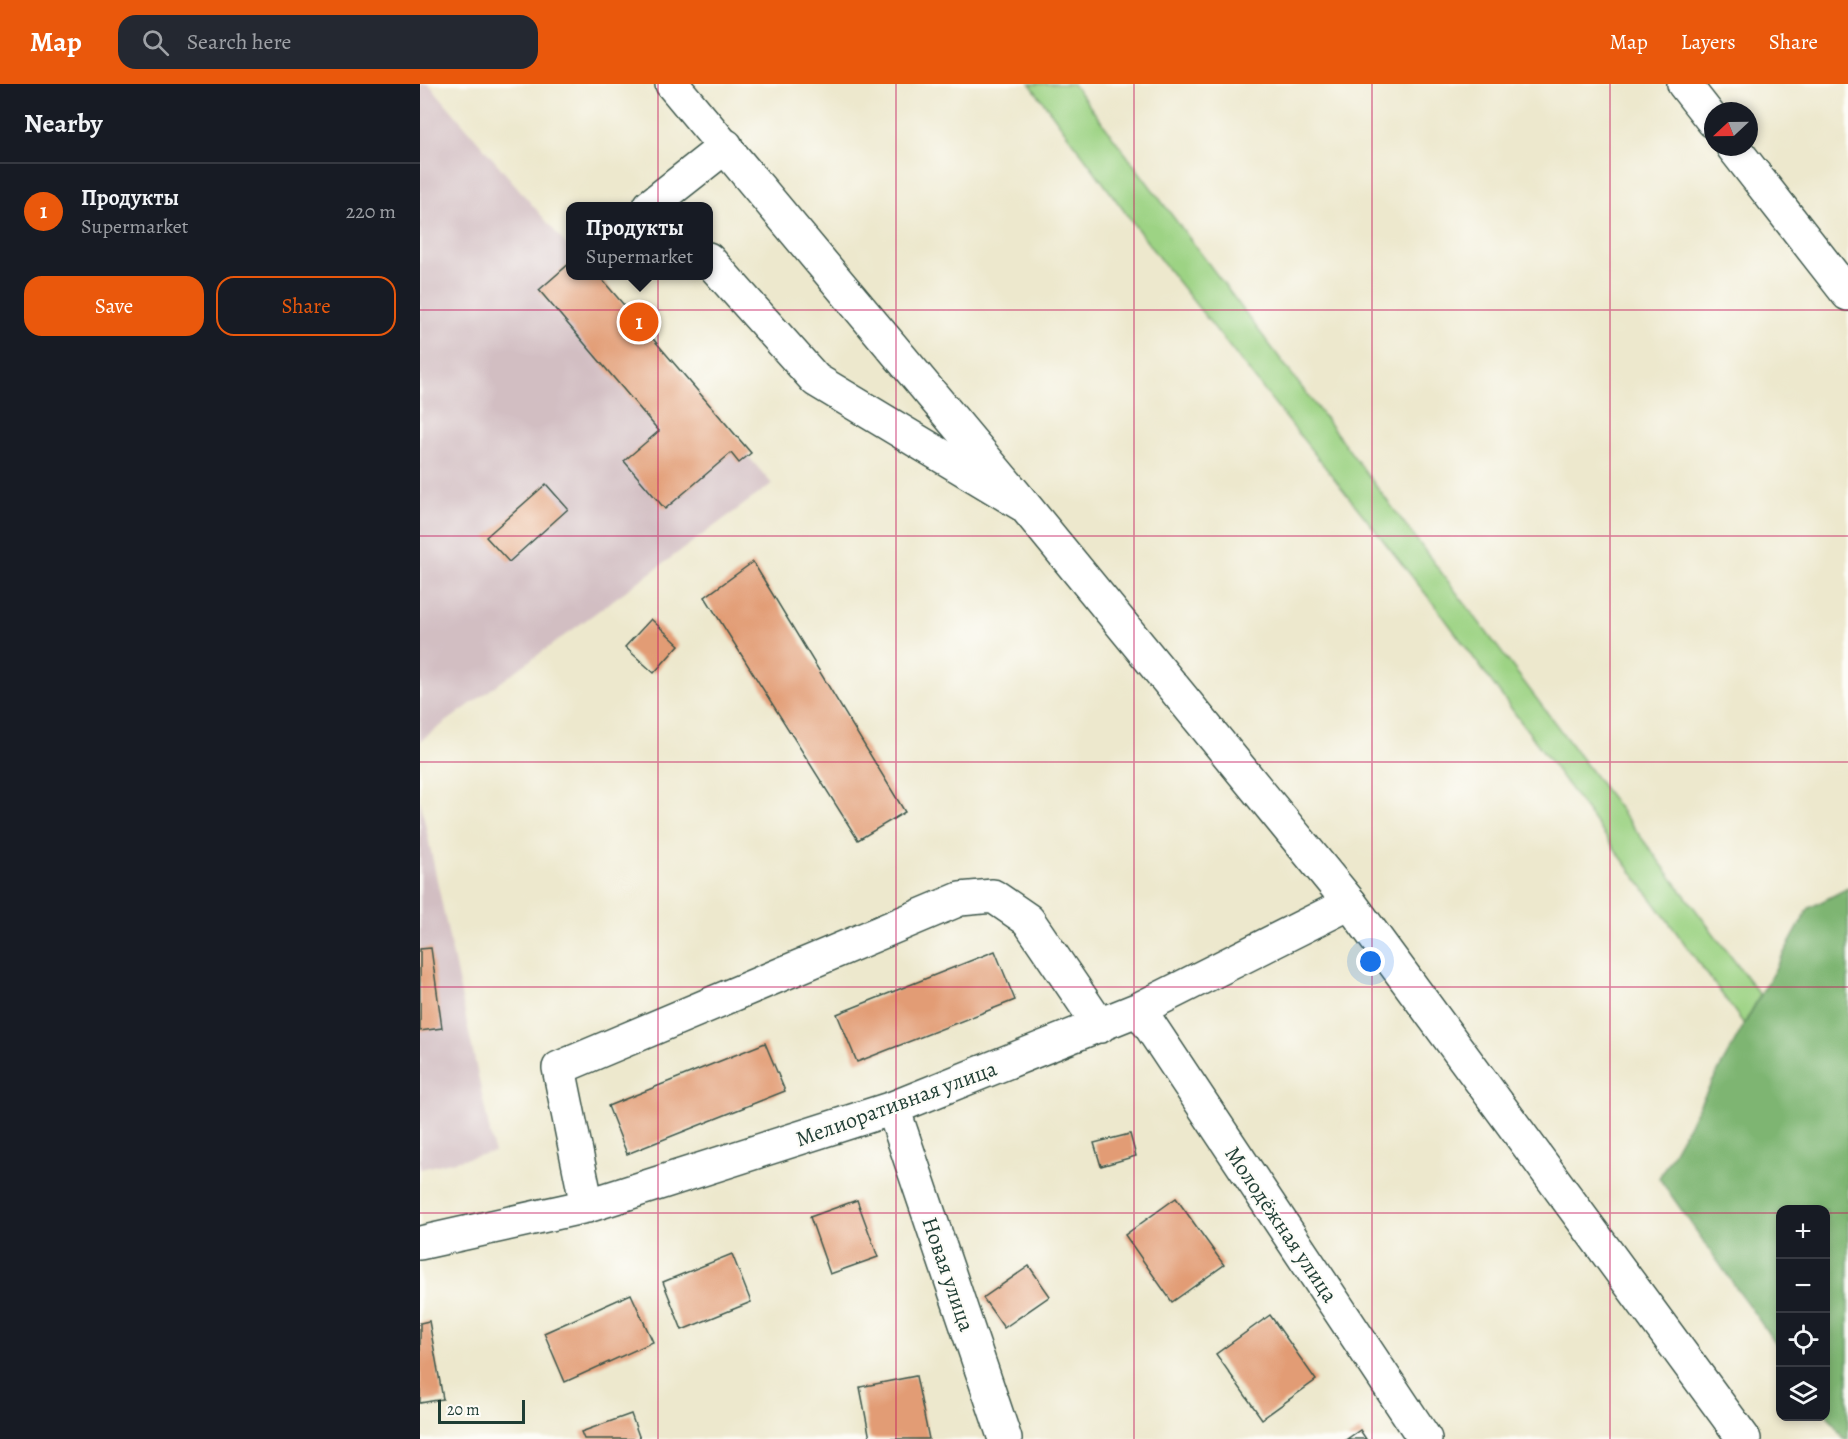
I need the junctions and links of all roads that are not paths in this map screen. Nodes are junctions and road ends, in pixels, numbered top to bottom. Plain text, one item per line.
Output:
1 (672, 84) edge
2 (726, 146) junction
3 (1740, 156) edge
4 (660, 202) edge
5 (713, 265) edge
6 (1848, 294) edge
7 (1024, 505) junction
8 (1350, 903) junction
9 (1139, 1009) junction
10 (1100, 1026) junction
11 (893, 1108) junction
12 (587, 1206) junction
13 (420, 1243) edge
14 (1005, 1439) edge
15 (1425, 1439) edge
16 (1744, 1439) edge

1 - 2 street
2 - 4 street
2 - 7 street
3 - 6 street
5 - 7 street
7 - 8 street
8 - 9 street, Мелиоративная улица
8 - 16 street
9 - 10 street, Мелиоративная улица
9 - 15 street, Молодёжная улица
10 - 11 street, Мелиоративная улица
10 - 12 street
11 - 12 street, Мелиоративная улица
11 - 14 street, Новая улица
12 - 13 street, Мелиоративная улица

